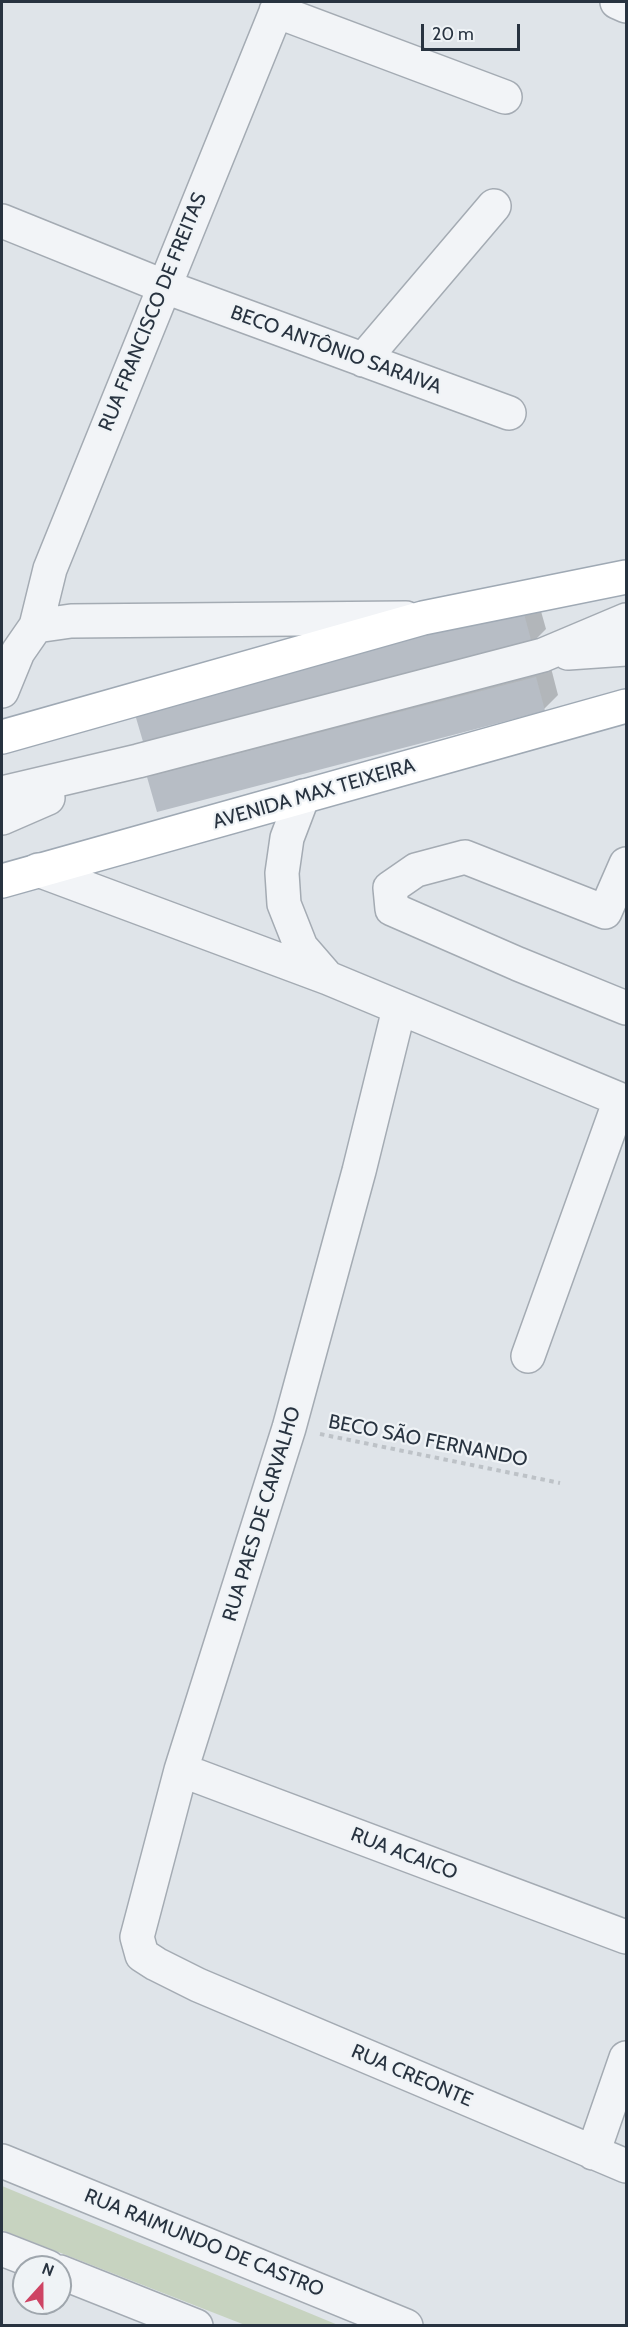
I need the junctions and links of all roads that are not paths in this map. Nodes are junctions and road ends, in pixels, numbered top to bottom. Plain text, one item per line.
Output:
1 (617, 2) edge
2 (278, 6) edge
3 (627, 6) edge
4 (505, 97) dead end
5 (494, 206) dead end
6 (2, 221) edge
7 (163, 286) junction
8 (363, 360) junction
9 (509, 413) dead end
10 (627, 577) edge
11 (423, 618) junction
12 (627, 620) edge
13 (36, 626) junction
14 (627, 649) edge
15 (543, 655) junction
16 (2, 691) edge
17 (627, 705) edge
18 (2, 737) edge
19 (138, 761) junction
20 (2, 793) edge
21 (303, 796) junction
22 (2, 818) edge
23 (627, 864) edge
24 (38, 870) junction
25 (2, 880) edge
26 (616, 916) edge
27 (328, 978) junction
28 (627, 1008) edge
29 (399, 1009) junction
30 (623, 1101) edge
31 (528, 1356) dead end
32 (182, 1770) junction
33 (627, 1937) edge
34 (198, 1985) joint
35 (627, 2058) edge
36 (593, 2153) junction
37 (2, 2161) edge
38 (627, 2166) edge
39 (2, 2248) edge
40 (19, 2255) edge
41 (72, 2277) edge
42 (179, 2322) edge
43 (406, 2325) edge

1 - 3 street
2 - 4 street
2 - 7 street, RUA FRANCISCO DE FREITAS
5 - 8 street
6 - 7 street, BECO ANTÔNIO SARAIVA
7 - 8 street, BECO ANTÔNIO SARAIVA
7 - 13 street, RUA FRANCISCO DE FREITAS
8 - 9 street, BECO ANTÔNIO SARAIVA
10 - 11 main road
11 - 13 street
11 - 18 main road
12 - 15 street
13 - 16 street, RUA FRANCISCO DE FREITAS
14 - 15 street
15 - 19 street
17 - 21 main road, AVENIDA MAX TEIXEIRA
19 - 20 street
19 - 22 street
21 - 24 main road, AVENIDA MAX TEIXEIRA
21 - 27 street
23 - 26 street
24 - 25 main road, AVENIDA MAX TEIXEIRA
24 - 27 street
26 - 28 street
27 - 29 street
29 - 30 street
29 - 32 street, RUA PAES DE CARVALHO
30 - 31 street
32 - 33 street, RUA ACAICO
32 - 34 street, RUA PAES DE CARVALHO
34 - 36 street, RUA CREONTE
35 - 36 street
36 - 38 street, RUA CREONTE
37 - 43 street, RUA RAIMUNDO DE CASTRO
39 - 40 street
41 - 42 street

